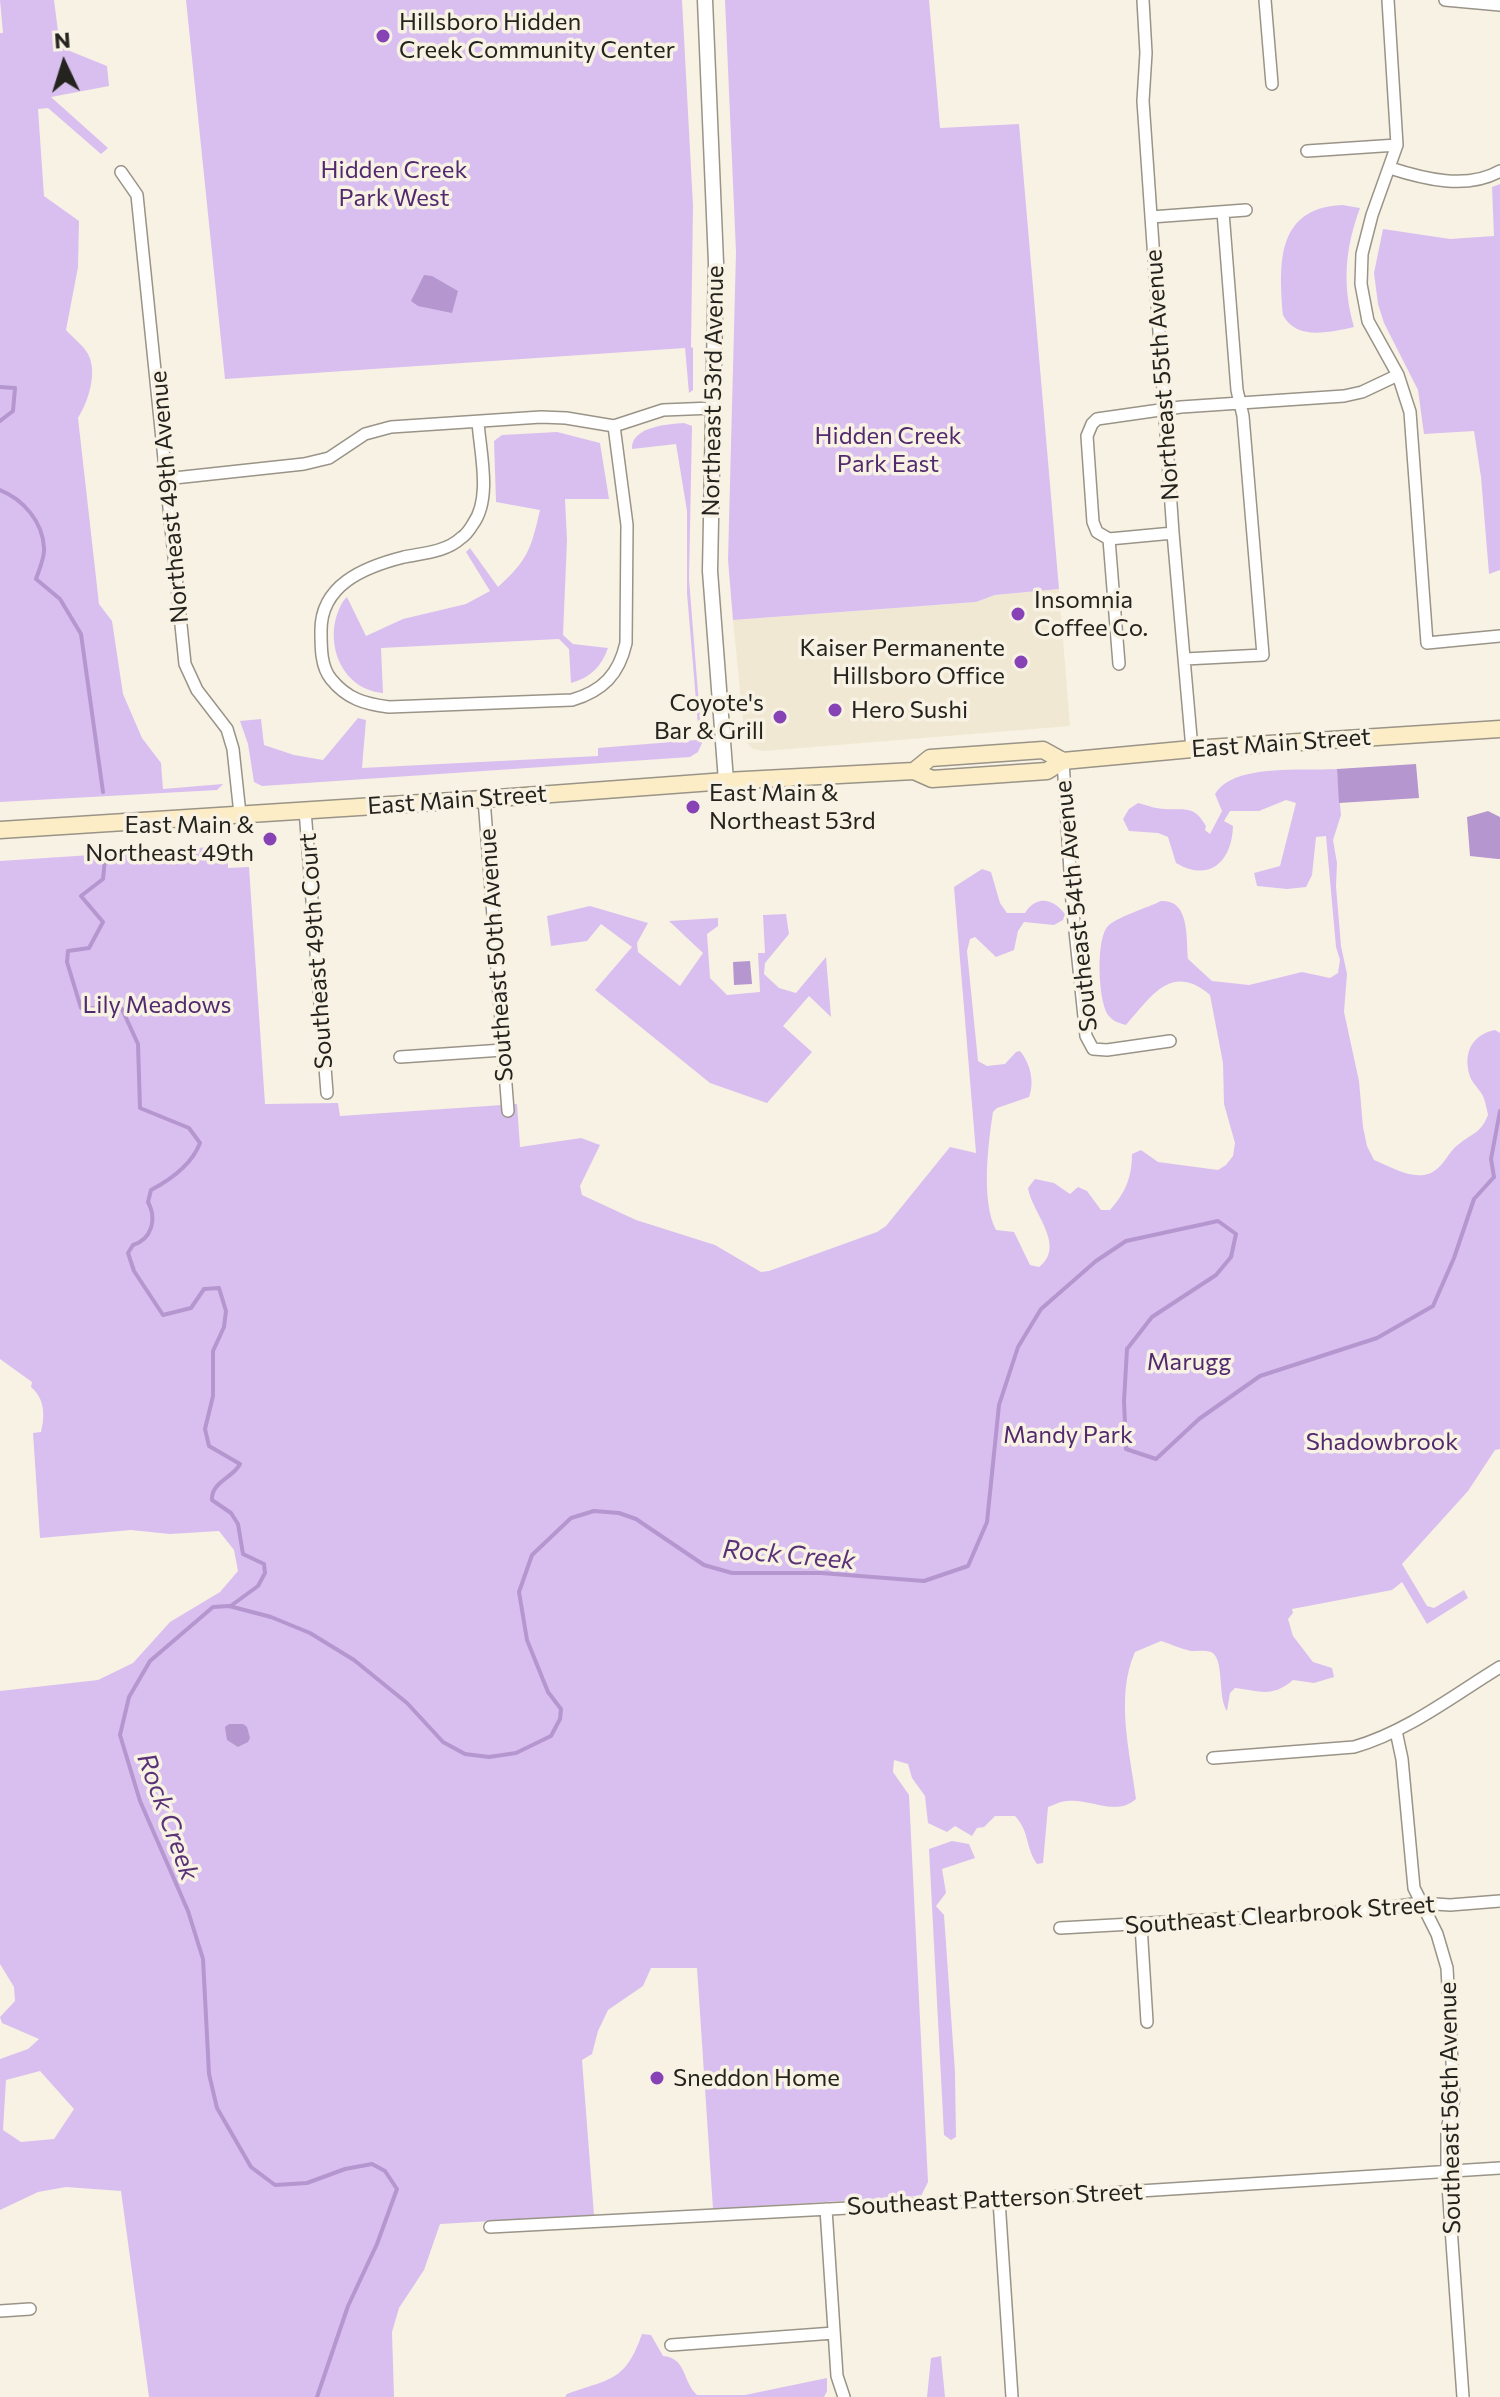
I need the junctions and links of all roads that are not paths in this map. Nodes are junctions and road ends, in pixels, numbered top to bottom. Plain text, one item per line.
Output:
1 (705, 0) edge
2 (1143, 0) edge
3 (1265, 0) edge
4 (1388, 0) edge
5 (1445, 0) edge
6 (1500, 5) edge
7 (1272, 84) dead end
8 (1397, 145) junction
9 (1307, 151) dead end
10 (1390, 168) junction
11 (1500, 171) edge
12 (121, 172) dead end
13 (1246, 210) dead end
14 (1223, 212) junction
15 (1151, 217) junction
16 (1398, 375) junction
17 (1240, 403) junction
18 (713, 408) junction
19 (1165, 411) junction
20 (478, 422) junction
21 (614, 426) junction
22 (165, 479) junction
23 (1173, 533) junction
24 (1109, 539) junction
25 (1500, 636) edge
26 (1185, 659) junction
27 (1119, 664) dead end
28 (1500, 729) edge
29 (1192, 749) junction
30 (1063, 761) junction
31 (726, 781) junction
32 (484, 799) junction
33 (305, 810) junction
34 (240, 814) junction
35 (0, 830) edge
36 (1170, 1041) dead end
37 (503, 1050) junction
38 (400, 1057) dead end
39 (327, 1093) dead end
40 (508, 1111) dead end
41 (1500, 1667) edge
42 (1396, 1731) junction
43 (1213, 1758) dead end
44 (1500, 1901) edge
45 (1420, 1903) junction
46 (1141, 1925) junction
47 (1060, 1928) dead end
48 (1147, 2022) dead end
49 (1500, 2168) edge
50 (1447, 2171) junction
51 (999, 2200) junction
52 (826, 2209) junction
53 (490, 2227) dead end
54 (30, 2309) dead end
55 (0, 2311) edge
56 (834, 2333) junction
57 (671, 2345) dead end
58 (844, 2397) edge
59 (1012, 2397) edge
60 (1463, 2397) edge

1 - 18 street, Northeast 53rd Avenue
2 - 15 street, Northeast 55th Avenue
3 - 7 street
4 - 8 street
5 - 6 street
8 - 9 street
8 - 10 street
10 - 11 street
10 - 16 street
12 - 22 street, Northeast 49th Avenue
13 - 14 street
14 - 15 street
14 - 17 street
15 - 19 street, Northeast 55th Avenue
16 - 17 street
16 - 25 street
17 - 19 street
17 - 26 street
18 - 21 street
18 - 31 street, Northeast 53rd Avenue
19 - 23 street, Northeast 55th Avenue
19 - 24 street
20 - 21 street
20 - 21 street
20 - 22 street
22 - 34 street, Northeast 49th Avenue
23 - 24 street
23 - 26 street, Northeast 55th Avenue
24 - 27 street
26 - 29 street, Northeast 55th Avenue
28 - 29 main road, East Main Street
29 - 30 main road, East Main Street
30 - 31 main road, East Main Street
30 - 36 street, Southeast 54th Avenue
31 - 32 main road, East Main Street
32 - 33 main road, East Main Street
32 - 37 street, Southeast 50th Avenue
33 - 34 main road, East Main Street
33 - 39 street, Southeast 49th Court
34 - 35 main road, East Main Street
37 - 38 street
37 - 40 street, Southeast 50th Avenue
41 - 42 street
42 - 43 street
42 - 45 street, Southeast 56th Avenue
44 - 45 street, Southeast Clearbrook Street
45 - 46 street, Southeast Clearbrook Street
45 - 50 street, Southeast 56th Avenue
46 - 47 street, Southeast Clearbrook Street
46 - 48 street
49 - 50 street, Southeast Patterson Street
50 - 51 street, Southeast Patterson Street
50 - 60 street, Southeast 56th Avenue
51 - 52 street, Southeast Patterson Street
51 - 59 street
52 - 53 street, Southeast Patterson Street
52 - 56 street
54 - 55 street
56 - 57 street
56 - 58 street

